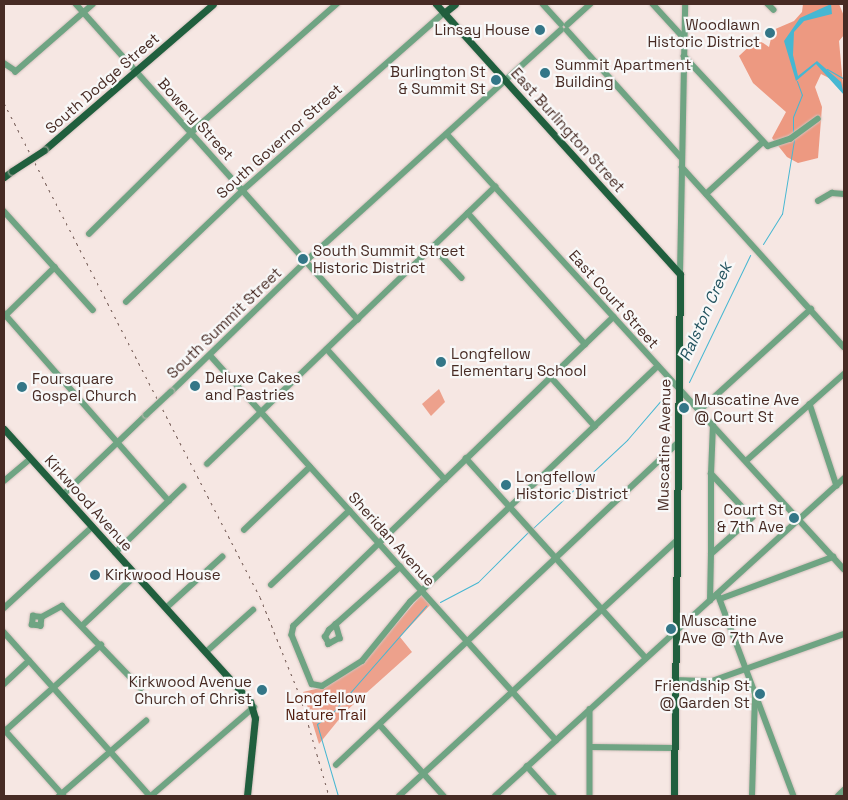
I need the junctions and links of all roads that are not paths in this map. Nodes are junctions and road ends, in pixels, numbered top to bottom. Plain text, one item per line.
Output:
1 (76, 4) edge
2 (92, 4) edge
3 (213, 4) edge
4 (337, 4) edge
5 (436, 4) edge
6 (454, 4) edge
7 (543, 4) edge
8 (590, 4) edge
9 (653, 4) edge
10 (686, 4) edge
11 (768, 4) edge
12 (774, 10) dead end
13 (84, 12) junction
14 (444, 13) junction
15 (564, 27) junction
16 (684, 38) junction
17 (684, 56) junction
18 (4, 63) edge
19 (137, 72) junction
20 (506, 81) junction
21 (818, 119) dead end
22 (192, 133) junction
23 (447, 134) junction
24 (763, 142) junction
25 (682, 158) junction
26 (682, 167) junction
27 (4, 177) edge
28 (495, 187) junction
29 (243, 190) junction
30 (706, 194) junction
31 (844, 194) edge
32 (818, 201) dead end
33 (4, 210) edge
34 (468, 213) junction
35 (89, 234) dead end
36 (432, 247) junction
37 (306, 261) junction
38 (55, 268) junction
39 (680, 274) junction
40 (462, 278) dead end
41 (126, 302) dead end
42 (93, 310) dead end
43 (811, 310) junction
44 (4, 315) edge
45 (614, 317) junction
46 (358, 319) junction
47 (585, 344) junction
48 (844, 347) edge
49 (327, 349) junction
50 (210, 355) junction
51 (658, 366) junction
52 (844, 374) edge
53 (551, 377) junction
54 (679, 388) junction
55 (810, 404) junction
56 (700, 410) junction
57 (261, 412) junction
58 (713, 425) junction
59 (595, 426) junction
60 (4, 430) edge
61 (118, 442) junction
62 (678, 443) junction
63 (466, 458) junction
64 (30, 459) junction
65 (746, 461) junction
66 (207, 464) dead end
67 (310, 467) junction
68 (712, 474) junction
69 (844, 478) edge
70 (444, 479) junction
71 (4, 481) edge
72 (837, 486) junction
73 (183, 487) dead end
74 (63, 495) junction
75 (169, 500) junction
76 (510, 507) junction
77 (350, 511) junction
78 (800, 520) junction
79 (92, 527) junction
80 (244, 530) dead end
81 (677, 540) junction
82 (378, 542) junction
83 (115, 553) junction
84 (711, 554) junction
85 (222, 557) dead end
86 (833, 557) junction
87 (557, 558) junction
88 (400, 567) junction
89 (844, 569) edge
90 (136, 575) junction
91 (271, 585) dead end
92 (422, 591) junction
93 (719, 596) junction
94 (710, 600) junction
95 (4, 608) edge
96 (166, 608) junction
97 (602, 609) junction
98 (253, 610) dead end
99 (42, 617) dead end
100 (336, 624) dead end
101 (83, 625) junction
102 (4, 632) edge
103 (674, 632) junction
104 (844, 634) edge
105 (469, 644) junction
106 (101, 645) junction
107 (206, 652) junction
108 (646, 658) junction
109 (29, 661) junction
110 (746, 671) junction
111 (674, 680) junction
112 (4, 684) edge
113 (54, 688) junction
114 (141, 688) dead end
115 (755, 692) junction
116 (514, 694) junction
117 (254, 707) junction
118 (590, 710) junction
119 (146, 721) dead end
120 (380, 726) junction
121 (4, 730) edge
122 (556, 740) junction
123 (590, 747) junction
124 (674, 748) junction
125 (110, 751) junction
126 (336, 765) dead end
127 (527, 766) junction
128 (424, 774) junction
129 (844, 790) edge
130 (61, 796) edge
131 (150, 796) edge
132 (247, 796) edge
133 (399, 796) edge
134 (444, 796) edge
135 (494, 796) edge
136 (554, 796) edge
137 (590, 796) edge
138 (674, 796) edge
139 (752, 796) edge
140 (794, 796) edge
141 (838, 796) edge

1 - 13 street, Bowery Street
2 - 13 street
3 - 19 main road, South Dodge Street
4 - 22 street
5 - 14 main road, East Burlington Street
6 - 14 main road, South Governor Street
7 - 15 street
8 - 15 street, South Summit Street
9 - 16 street
10 - 16 street, Muscatine Avenue
11 - 12 street
13 - 18 street
13 - 19 street, Bowery Street
14 - 20 main road, East Burlington Street
14 - 29 street, South Governor Street
15 - 20 street, South Summit Street
15 - 25 street
16 - 17 street, Muscatine Avenue
17 - 24 street
17 - 25 street, Muscatine Avenue
19 - 22 street, Bowery Street
19 - 27 main road, South Dodge Street, bridge
20 - 23 street, South Summit Street
20 - 39 main road, East Burlington Street
21 - 24 street
22 - 29 street, Bowery Street
22 - 35 street
23 - 28 street, East Court Street
23 - 37 street, South Summit Street
24 - 30 street
25 - 26 street, Muscatine Avenue
26 - 30 street
26 - 39 street, Muscatine Avenue
28 - 34 street
28 - 45 street, East Court Street
29 - 37 street, Bowery Street
29 - 41 street, South Governor Street
30 - 43 street
31 - 32 street
33 - 38 street
34 - 36 street
34 - 47 street
36 - 40 street
36 - 46 street
37 - 46 street, Bowery Street
37 - 50 street, South Summit Street
38 - 42 street
38 - 44 street
39 - 54 main road, Muscatine Avenue
43 - 48 street
43 - 56 street
44 - 61 street
45 - 47 street
45 - 51 street, East Court Street
46 - 49 street
47 - 53 street
49 - 57 street
49 - 70 street
50 - 57 street, Sheridan Avenue
50 - 61 street, South Summit Street, bridge
51 - 54 street, East Court Street
51 - 59 street
52 - 55 street
53 - 59 street
53 - 63 street
54 - 56 street, East Court Street
54 - 62 main road, Muscatine Avenue
55 - 65 street
55 - 72 street
56 - 58 street, East Court Street
57 - 66 street
57 - 67 street, Sheridan Avenue
58 - 65 street, East Court Street
58 - 68 street
59 - 76 street
60 - 64 main road, Kirkwood Avenue
61 - 74 street, South Summit Street
61 - 75 street
62 - 81 main road, Muscatine Avenue
62 - 87 street
63 - 70 street
63 - 76 street
64 - 71 street
64 - 74 main road, Kirkwood Avenue
65 - 78 street, East Court Street
67 - 77 street, Sheridan Avenue
67 - 80 street
68 - 84 street
68 - 84 street
69 - 72 street
70 - 82 street
72 - 78 street
73 - 75 street
74 - 79 main road, Kirkwood Avenue
75 - 83 street
76 - 87 street
76 - 92 street
77 - 82 street, Sheridan Avenue
77 - 91 street
78 - 86 street, East Court Street
78 - 93 street
79 - 83 main road, Kirkwood Avenue
79 - 95 street
81 - 97 street
81 - 103 main road, Muscatine Avenue
82 - 88 street, Sheridan Avenue
82 - 92 street
83 - 90 main road, Kirkwood Avenue
84 - 94 street
85 - 96 street
86 - 89 street, East Court Street
86 - 93 street
87 - 97 street
87 - 105 street
88 - 92 street, Sheridan Avenue
88 - 100 street
90 - 96 main road, Kirkwood Avenue
90 - 101 street
92 - 105 street, Sheridan Avenue
93 - 94 street
93 - 110 street
94 - 103 street
96 - 107 main road, Kirkwood Avenue
97 - 108 street
97 - 116 street
98 - 107 street
99 - 101 street
101 - 106 street
102 - 109 street
103 - 108 street
103 - 111 main road, Muscatine Avenue
104 - 110 street
105 - 116 street, Sheridan Avenue
105 - 120 street
106 - 113 street
106 - 114 street
107 - 117 main road, Kirkwood Avenue
108 - 118 street
109 - 112 street
109 - 113 street
110 - 111 street
110 - 115 street
111 - 124 main road, Muscatine Avenue
113 - 121 street
113 - 125 street
115 - 139 street
115 - 140 street
116 - 122 street, Sheridan Avenue
116 - 128 street
117 - 131 street
117 - 132 main road
118 - 122 street
118 - 123 street
119 - 125 street
120 - 126 street
120 - 128 street
121 - 130 street
122 - 127 street
123 - 124 street
123 - 137 street
124 - 138 main road, Muscatine Avenue
125 - 130 street
125 - 131 street
127 - 135 street
127 - 136 street
128 - 133 street
128 - 134 street
129 - 141 street

